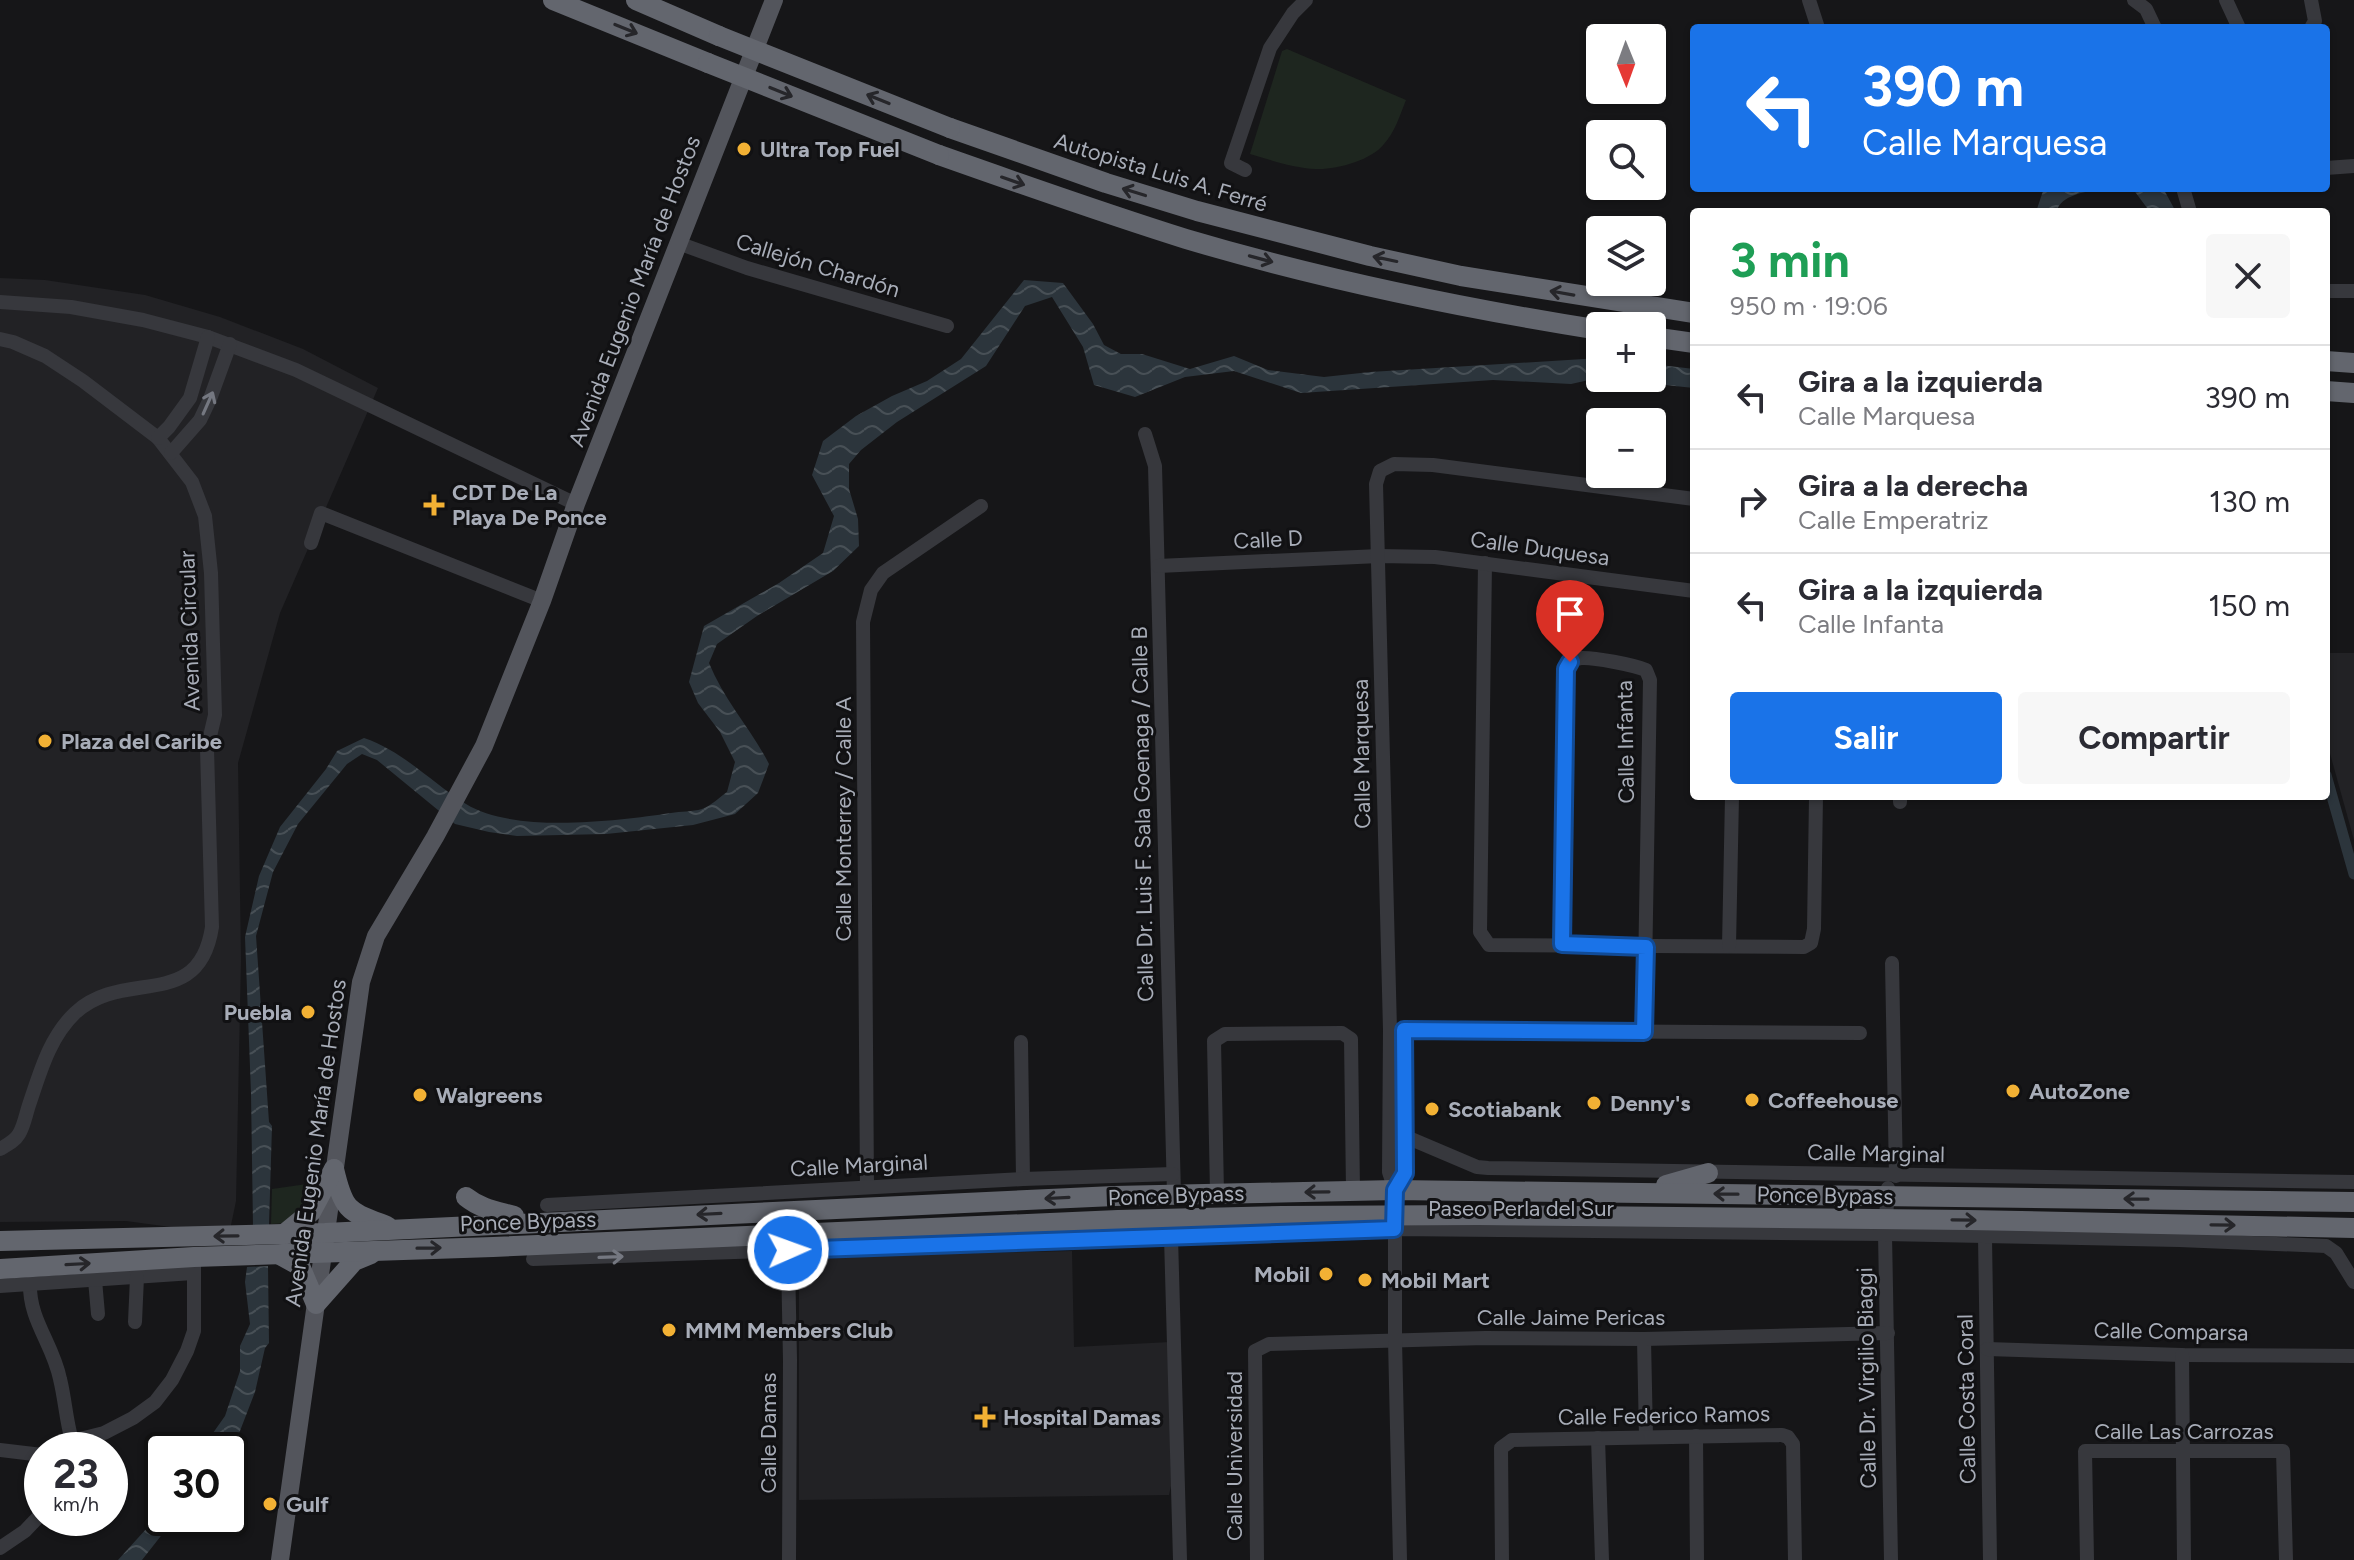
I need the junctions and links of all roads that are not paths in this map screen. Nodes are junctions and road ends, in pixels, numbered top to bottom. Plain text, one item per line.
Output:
1 (553, 0) edge
2 (636, 0) edge
3 (774, 0) edge
4 (1306, 0) edge
5 (1809, 0) edge
6 (2134, 0) edge
7 (2226, 0) edge
8 (2311, 0) edge
9 (1817, 24) edge
10 (2153, 24) edge
11 (2237, 24) edge
12 (2313, 24) edge
13 (2354, 166) edge
14 (2330, 168) edge
15 (1245, 170) dead end
16 (678, 243) junction
17 (2330, 291) edge
18 (2354, 291) edge
19 (0, 302) edge
20 (1690, 312) edge
21 (947, 326) dead end
22 (1586, 328) edge
23 (208, 337) junction
24 (0, 339) edge
25 (1666, 339) edge
26 (1690, 342) edge
27 (230, 344) junction
28 (2330, 361) edge
29 (2354, 363) edge
30 (2330, 391) edge
31 (2354, 393) edge
32 (1145, 434) dead end
33 (158, 438) junction
34 (171, 453) junction
35 (1690, 498) edge
36 (576, 504) junction
37 (981, 506) dead end
38 (311, 543) dead end
39 (1379, 556) junction
40 (1485, 563) junction
41 (1158, 566) junction
42 (1690, 590) edge
43 (542, 601) junction
44 (1732, 800) edge
45 (1816, 800) edge
46 (1562, 944) junction
47 (1729, 946) junction
48 (1646, 947) junction
49 (1892, 963) dead end
50 (1397, 1030) junction
51 (1644, 1032) junction
52 (1860, 1033) dead end
53 (1021, 1042) dead end
54 (1389, 1083) junction
55 (1405, 1084) junction
56 (1404, 1136) junction
57 (0, 1149) edge
58 (334, 1169) junction
59 (1708, 1173) junction
60 (1023, 1179) junction
61 (1891, 1182) junction
62 (2354, 1182) edge
63 (1174, 1184) junction
64 (867, 1187) junction
65 (1395, 1190) junction
66 (1353, 1191) junction
67 (1623, 1191) junction
68 (1217, 1193) junction
69 (466, 1197) dead end
70 (2354, 1202) edge
71 (787, 1210) junction
72 (544, 1214) junction
73 (1205, 1218) junction
74 (1394, 1222) junction
75 (1885, 1227) junction
76 (395, 1228) junction
77 (2354, 1228) edge
78 (1251, 1233) junction
79 (1171, 1237) junction
80 (1985, 1237) junction
81 (0, 1241) edge
82 (788, 1242) junction
83 (324, 1243) junction
84 (280, 1244) junction
85 (493, 1247) junction
86 (378, 1251) junction
87 (533, 1259) joint
88 (193, 1265) junction
89 (0, 1269) edge
90 (137, 1277) junction
91 (95, 1280) junction
92 (2354, 1282) edge
93 (30, 1284) junction
94 (0, 1286) edge
95 (316, 1304) junction
96 (98, 1314) dead end
97 (135, 1322) dead end
98 (1888, 1333) junction
99 (1644, 1339) junction
100 (1395, 1340) junction
101 (1987, 1349) junction
102 (1255, 1351) joint
103 (2182, 1355) junction
104 (2354, 1356) edge
105 (69, 1432) edge
106 (106, 1432) edge
107 (1696, 1436) junction
108 (1646, 1437) junction
109 (1598, 1438) junction
110 (0, 1450) edge
111 (2184, 1452) junction
112 (24, 1453) edge
113 (24, 1532) edge
114 (0, 1548) edge
115 (280, 1560) edge
116 (789, 1560) edge
117 (1180, 1560) edge
118 (1257, 1560) edge
119 (1400, 1560) edge
120 (1502, 1560) edge
121 (1602, 1560) edge
122 (1697, 1560) edge
123 (1795, 1560) edge
124 (1891, 1560) edge
125 (1990, 1560) edge
126 (2087, 1560) edge
127 (2184, 1560) edge
128 (2286, 1560) edge

1 -> 22 highway, bridge
20 -> 2 highway, Autopista Luis A. Ferré, bridge
3 - 16 main road, Avenida Eugenio María de Hostos
4 - 15 street
5 - 9 street
6 - 10 street
7 - 11 street
8 - 12 street
13 - 14 street
16 - 21 street, Callejón Chardón
16 - 36 main road, Avenida Eugenio María de Hostos
17 - 18 street
19 - 23 street
23 - 27 street
23 - 33 street
24 - 33 street, Avenida Circular
25 - 26 highway
34 -> 27 street
27 - 36 street
28 - 29 highway
30 - 31 highway
32 - 41 street, Calle Dr. Luis F. Sala Goenaga / Calle B
33 - 34 street, Avenida Circular
34 - 57 street, Avenida Circular
35 - 39 street, Calle Marquesa
36 - 43 main road, Avenida Eugenio María de Hostos
37 - 64 street, Calle Monterrey / Calle A
38 - 43 street
39 - 40 street, Calle Duquesa
39 - 41 street, Calle D
39 - 50 street, Calle Marquesa
40 - 42 street, Calle Duquesa
40 - 46 street
41 - 63 street, Calle Dr. Luis F. Sala Goenaga / Calle B
43 - 58 main road, Avenida Eugenio María de Hostos
44 - 47 street
45 - 47 street
46 - 48 street
46 - 48 street, Calle Infanta
47 - 48 street
48 - 51 street, Calle Infanta
49 - 61 street, Calle Dr. Virgilio Biaggi
50 - 51 street
50 - 54 street, Calle Marquesa
50 - 55 street, Calle Marquesa
51 - 52 street
53 - 60 street
54 - 55 street
54 - 65 street, Calle Marquesa
55 - 56 street, Calle Marquesa
56 - 59 street, Calle Marginal
56 - 65 street, Calle Marquesa
58 - 76 highway
58 - 83 main road, Avenida Eugenio María de Hostos
58 - 84 highway
59 - 61 street, Calle Marginal
59 - 67 highway
60 - 63 street, Calle Marginal
60 - 64 street, Calle Marginal
61 - 62 street, Calle Marginal
61 -> 67 highway, Ponce Bypass
70 -> 61 highway, Ponce Bypass
61 - 75 street, Calle Dr. Virgilio Biaggi
63 - 68 highway, Ponce Bypass
63 -> 71 highway, Ponce Bypass
64 - 72 street, Calle Marginal
65 - 66 highway, Ponce Bypass
65 - 67 highway, Ponce Bypass
65 - 74 street
66 -> 68 highway, Ponce Bypass
66 - 68 street
69 - 72 highway
71 -> 72 highway, Ponce Bypass
71 - 82 street, Calle Damas
72 - 76 highway, Ponce Bypass
73 - 74 highway, Ponce Bypass
73 - 78 highway
73 - 82 highway, Ponce Bypass
74 - 75 highway, Ponce Bypass
74 - 78 street
74 - 100 street
75 -> 77 highway, Ponce Bypass
75 - 80 street
75 - 98 street, Calle Dr. Virgilio Biaggi
76 - 83 highway, Ponce Bypass
78 - 79 street
79 - 82 street
79 - 117 street
80 - 92 street
80 - 101 street, Calle Costa Coral
84 -> 81 highway, Ponce Bypass
82 - 85 highway, Ponce Bypass
87 -> 82 street
82 - 116 street, Calle Damas
83 - 84 highway, Ponce Bypass
83 - 86 highway, Ponce Bypass
83 - 95 main road, Avenida Eugenio María de Hostos
84 - 88 highway, Ponce Bypass
84 - 95 highway
86 -> 85 highway, Ponce Bypass
85 - 87 highway
86 - 95 highway
89 -> 88 highway, Ponce Bypass
88 - 90 street
88 - 106 street
90 - 91 street
90 - 97 street
91 - 93 street
91 - 96 street
93 - 94 street
93 - 105 street
95 - 115 main road, Avenida Eugenio María de Hostos
98 - 99 street, Calle Jaime Pericas
98 - 124 street, Calle Dr. Virgilio Biaggi
99 - 100 street, Calle Jaime Pericas
99 - 108 street
100 - 102 street, Calle Jaime Pericas
100 - 119 street
101 - 103 street, Calle Comparsa
101 - 125 street, Calle Costa Coral
102 - 118 street, Calle Universidad
103 - 104 street, Calle Comparsa
103 - 111 street
107 - 108 street, Calle Federico Ramos
107 - 122 street
107 - 123 street, Calle Federico Ramos
108 - 109 street, Calle Federico Ramos
109 - 120 street, Calle Federico Ramos
109 - 121 street
110 - 112 street
111 - 126 street, Calle Las Carrozas
111 - 127 street
111 - 128 street, Calle Las Carrozas
113 - 114 street

